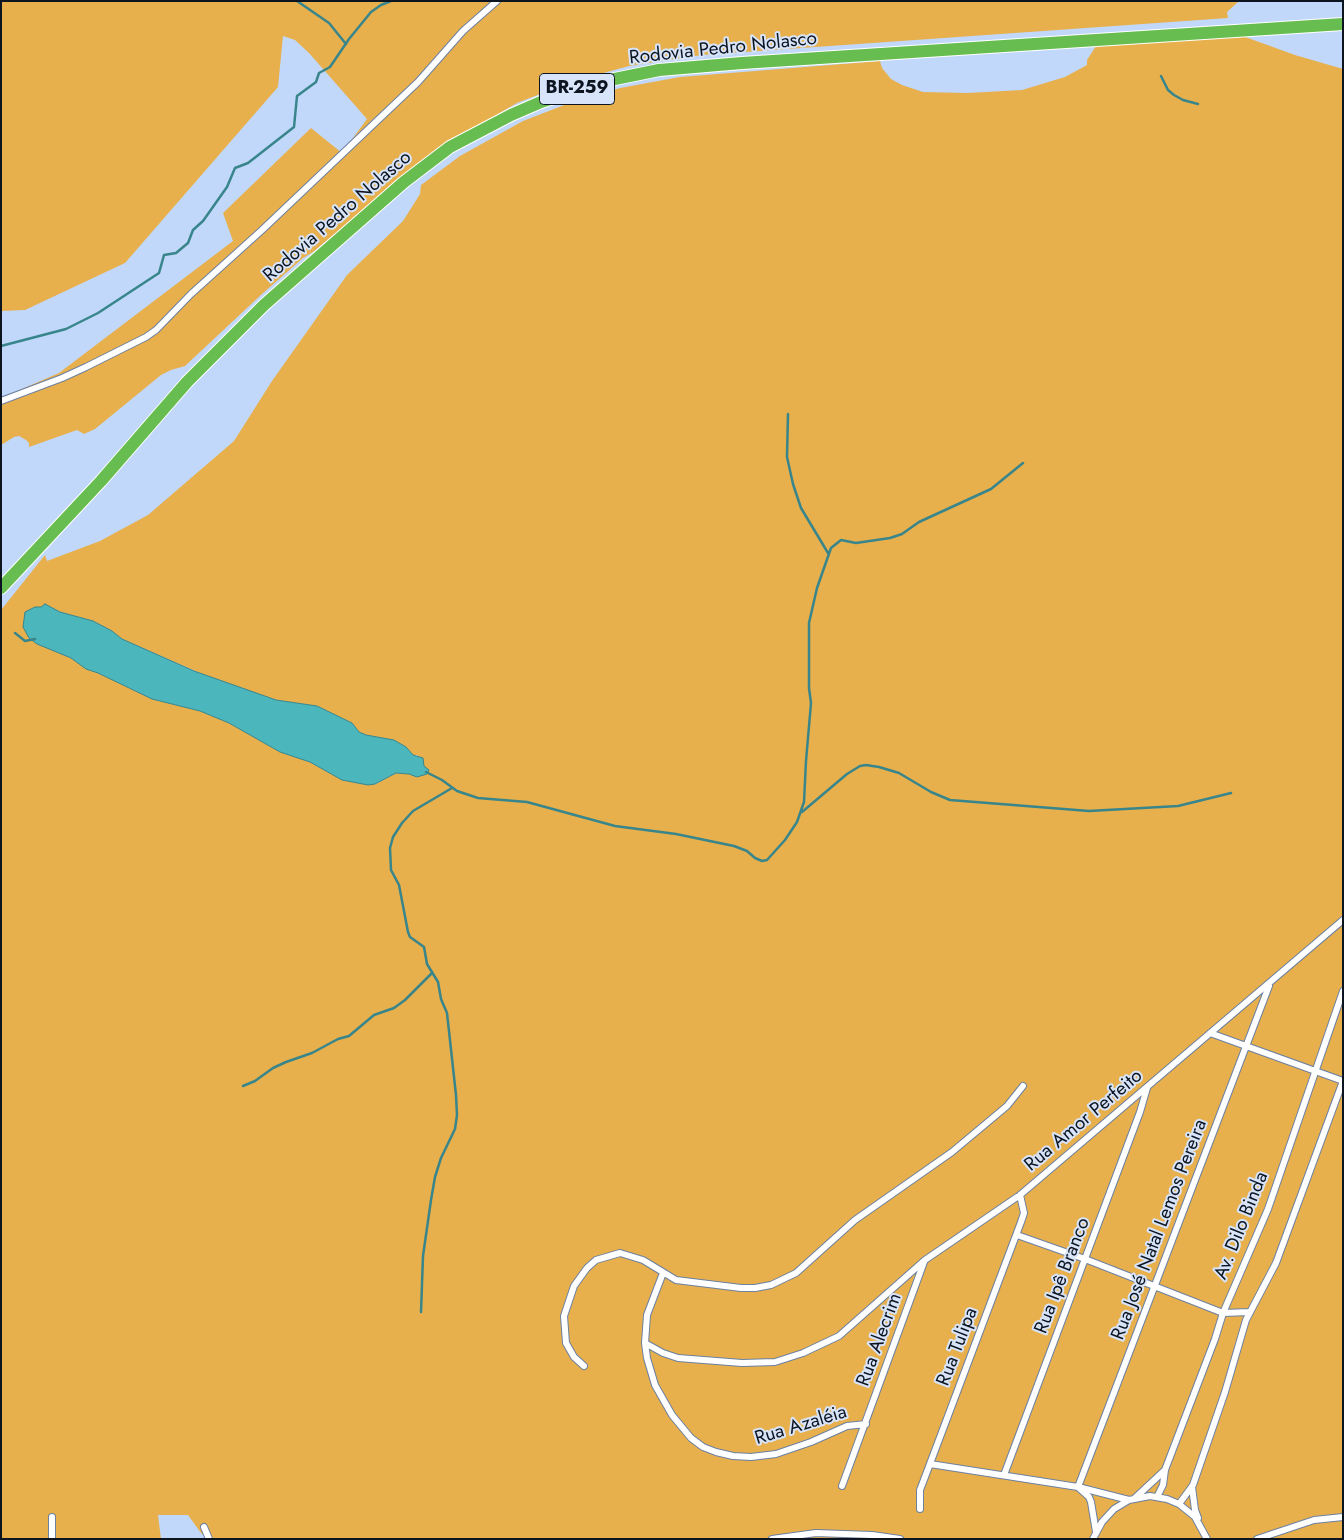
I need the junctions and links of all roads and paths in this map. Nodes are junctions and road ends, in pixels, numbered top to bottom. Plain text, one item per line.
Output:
1 (496, 1) edge
2 (1343, 24) edge
3 (1, 401) edge
4 (1, 588) edge
5 (1343, 920) edge
6 (1270, 983) junction
7 (1343, 991) edge
8 (1210, 1033) junction
9 (1246, 1046) junction
10 (1315, 1071) junction
11 (1343, 1081) edge
12 (1022, 1086) dead end
13 (1148, 1087) junction
14 (1020, 1195) junction
15 (1017, 1235) junction
16 (1085, 1259) junction
17 (924, 1260) junction
18 (663, 1273) junction
19 (1154, 1287) junction
20 (1250, 1312) junction
21 (1223, 1313) junction
22 (645, 1343) junction
23 (584, 1366) dead end
24 (866, 1424) junction
25 (930, 1464) junction
26 (1166, 1470) junction
27 (1004, 1475) junction
28 (1193, 1485) junction
29 (842, 1486) dead end
30 (1078, 1487) junction
31 (1157, 1497) junction
32 (1131, 1499) junction
33 (1180, 1504) junction
34 (920, 1509) dead end
35 (52, 1517) dead end
36 (1343, 1517) edge
37 (1200, 1524) junction
38 (204, 1527) dead end
39 (1094, 1537) edge
40 (890, 1538) edge
41 (52, 1539) edge
42 (209, 1539) edge
43 (772, 1539) edge
44 (900, 1539) edge
45 (1207, 1539) edge
46 (1257, 1539) edge

1 - 3 street
2 - 4 highway, Rodovia Pedro Nolasco / BR-259
5 - 6 street, Rua Amor Perfeito
6 - 8 street, Rua Amor Perfeito
6 - 9 street, Rua José Natal Lemos Pereira
7 - 10 street, Av. Dilo Binda
8 - 9 street
8 - 13 street, Rua Amor Perfeito
9 - 10 street
9 - 19 street, Rua José Natal Lemos Pereira
10 - 11 street
10 - 21 street, Av. Dilo Binda
11 - 20 street
12 - 18 street
13 - 14 street, Rua Amor Perfeito
13 - 16 street, Rua Ipê Branco
14 - 15 street, Rua Tulipa
14 - 17 street, Rua Amor Perfeito
15 - 16 street
15 - 25 street, Rua Tulipa
16 - 19 street
16 - 27 street, Rua Ipê Branco
17 - 22 street, Rua Amor Perfeito
17 - 24 street, Rua Alecrim
18 - 22 street, Rua Azaléia
18 - 23 street
19 - 21 street
19 - 30 street, Rua José Natal Lemos Pereira
20 - 21 street
20 - 28 street
21 - 26 street, Av. Dilo Binda
22 - 24 street, Rua Azaléia
24 - 29 street, Rua Alecrim
25 - 27 street
25 - 34 street, Rua Tulipa
26 - 31 street, Av. Dilo Binda
26 - 32 street
27 - 30 street
28 - 33 street
28 - 37 street
30 - 32 street
30 - 39 street
31 - 32 street
31 - 33 street
32 - 39 street
33 - 37 street
35 - 41 street
36 - 46 street
37 - 45 street
38 - 42 street
40 - 43 street
40 - 44 street

